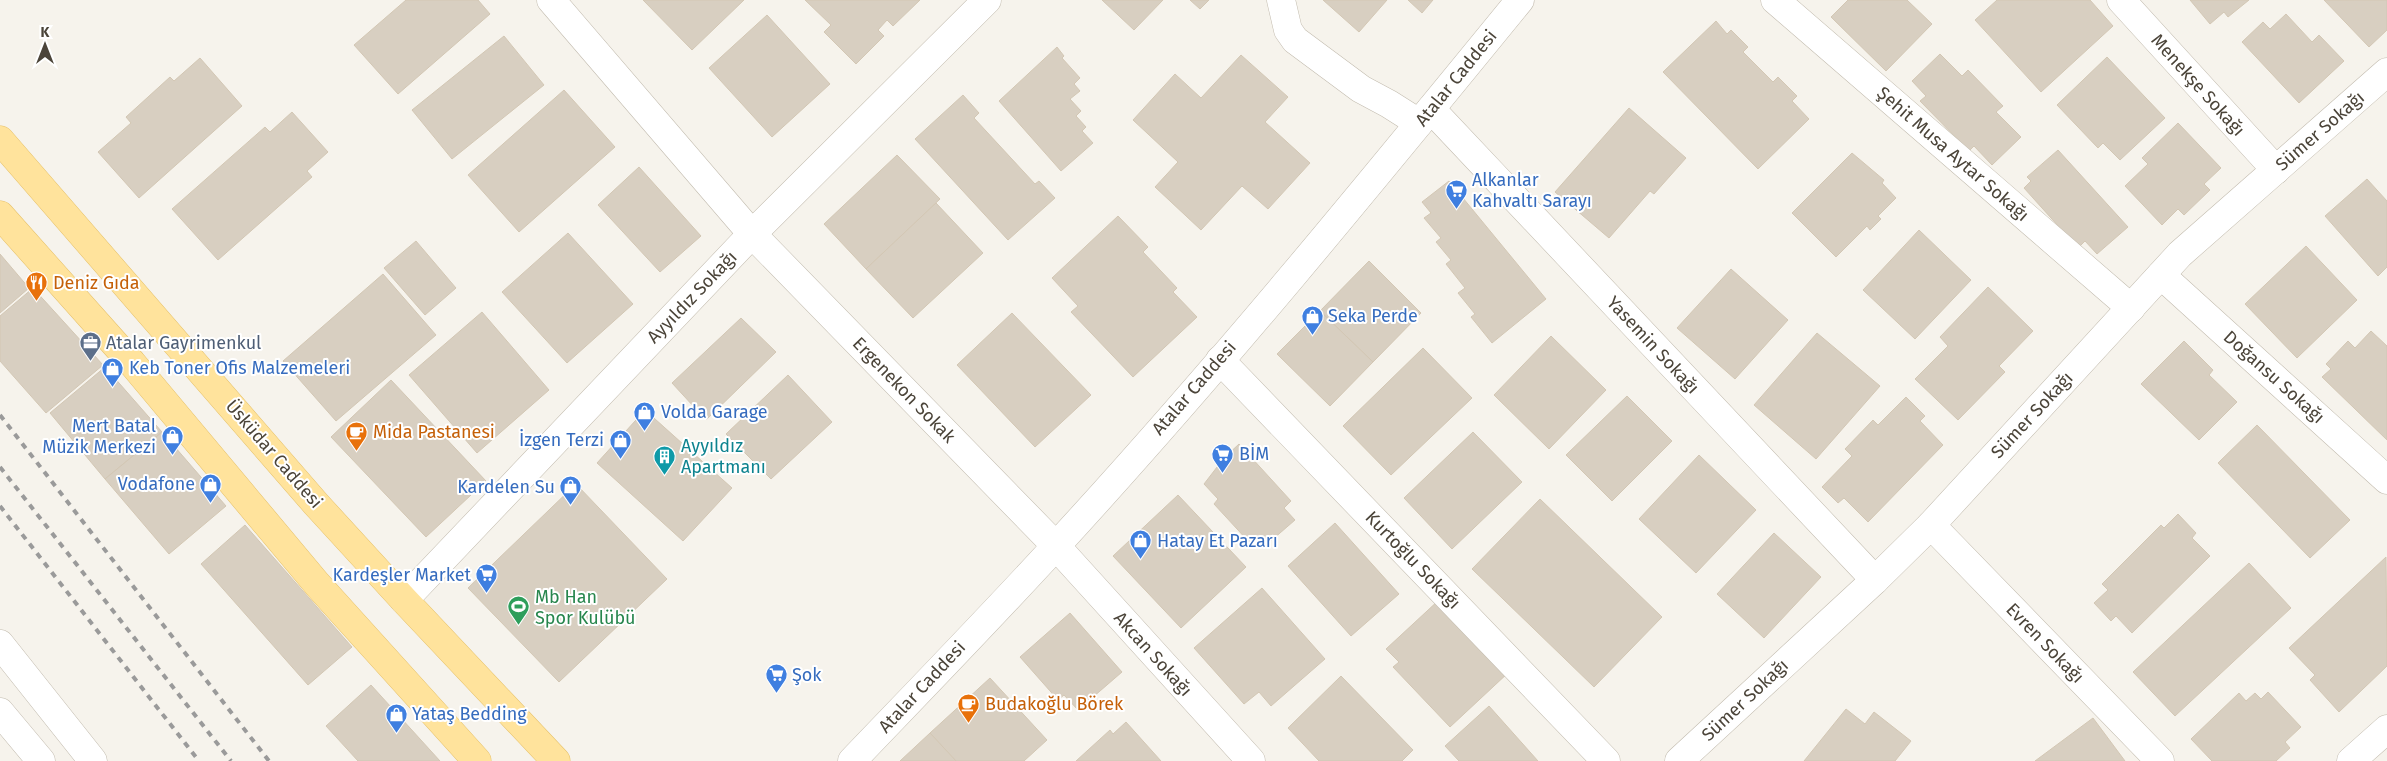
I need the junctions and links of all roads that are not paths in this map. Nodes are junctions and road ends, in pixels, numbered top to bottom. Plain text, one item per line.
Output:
1 (551, 0) edge
2 (987, 0) edge
3 (1281, 0) edge
4 (1520, 0) edge
5 (1775, 0) edge
6 (2121, 0) edge
7 (2387, 72) edge
8 (1425, 116) junction
9 (0, 140) edge
10 (2276, 170) junction
11 (0, 215) edge
12 (752, 234) junction
13 (2161, 275) junction
14 (2131, 308) junction
15 (1220, 360) junction
16 (2387, 480) edge
17 (1931, 524) junction
18 (1056, 546) junction
19 (1876, 580) junction
20 (404, 600) junction
21 (0, 644) edge
22 (0, 712) edge
23 (2387, 729) edge
24 (41, 761) edge
25 (93, 761) edge
26 (477, 761) edge
27 (556, 761) edge
28 (852, 761) edge
29 (1251, 761) edge
30 (1606, 761) edge
31 (1679, 761) edge
32 (2160, 761) edge
33 (2351, 761) edge

1 - 12 street, Ergenekon Sokak
2 - 12 street, Ayyıldız Sokağı
3 - 8 street, Yasemin Sokağı
4 - 8 street, Atalar Caddesi
5 - 14 street, Şehit Musa Aytar Sokağı
6 - 10 street, Menekşe Sokağı
7 - 10 street, Sümer Sokağı
8 - 15 street, Atalar Caddesi
8 - 19 street, Yasemin Sokağı
9 - 20 main road, Üsküdar Caddesi
10 - 13 street, Sümer Sokağı
11 - 26 main road
12 - 18 street, Ergenekon Sokak
12 - 20 street, Ayyıldız Sokağı
13 - 14 street, Sümer Sokağı
13 - 16 street, Doğansu Sokağı
14 - 17 street, Sümer Sokağı
15 - 18 street, Atalar Caddesi
15 - 30 street, Kurtoğlu Sokağı
17 - 19 street, Sümer Sokağı
17 - 32 street, Evren Sokağı
18 - 28 street, Atalar Caddesi
18 - 29 street, Akcan Sokağı
19 - 31 street, Sümer Sokağı
20 - 27 main road, Üsküdar Caddesi
21 - 25 street
22 - 24 street
23 - 33 street

